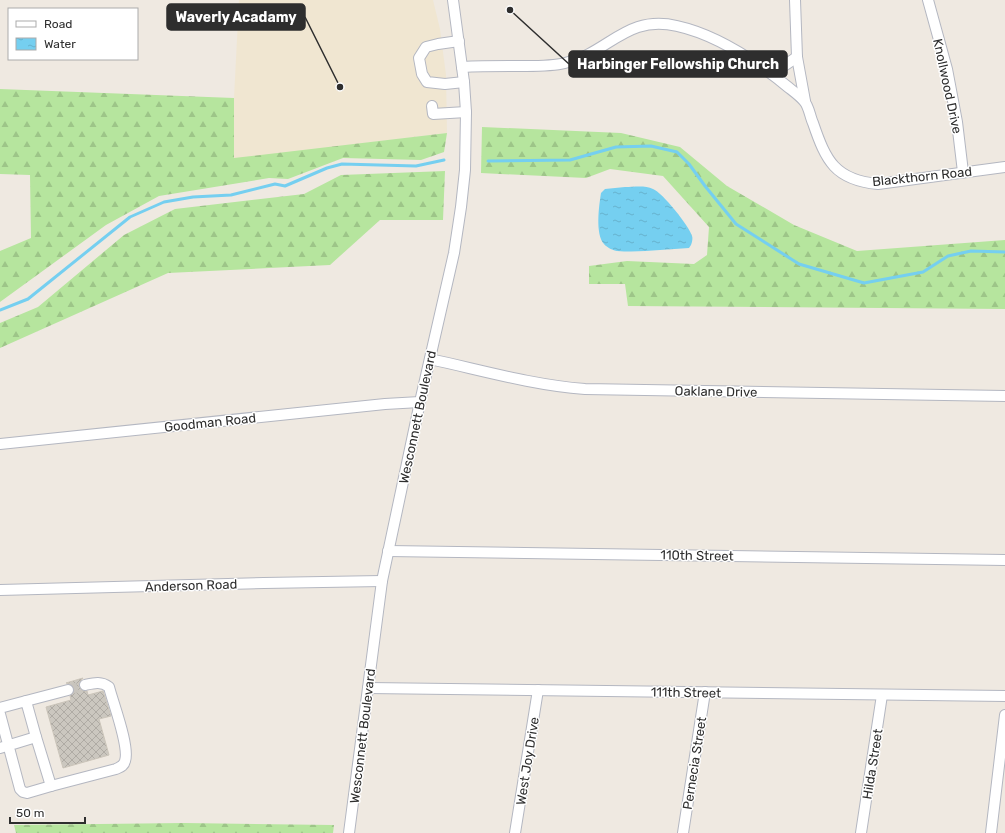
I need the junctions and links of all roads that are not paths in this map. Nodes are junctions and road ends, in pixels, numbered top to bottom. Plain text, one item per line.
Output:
1 (453, 0) edge
2 (796, 0) edge
3 (928, 0) edge
4 (459, 41) junction
5 (798, 57) junction
6 (462, 67) junction
7 (772, 74) junction
8 (464, 82) junction
9 (805, 101) junction
10 (432, 106) dead end
11 (466, 112) junction
12 (1005, 167) edge
13 (963, 172) junction
14 (430, 359) junction
15 (1005, 396) edge
16 (420, 402) junction
17 (0, 444) edge
18 (388, 551) junction
19 (1005, 560) edge
20 (382, 581) junction
21 (0, 590) edge
22 (85, 685) tunnel mouth
23 (368, 688) junction
24 (68, 690) tunnel mouth
25 (538, 690) junction
26 (705, 692) junction
27 (882, 695) junction
28 (1005, 696) edge
29 (26, 701) junction
30 (0, 708) edge
31 (0, 714) edge
32 (1005, 715) edge
33 (36, 737) junction
34 (4, 746) edge
35 (51, 786) junction
36 (349, 833) edge
37 (515, 833) edge
38 (683, 833) edge
39 (861, 833) edge
40 (991, 833) edge

1 - 4 street, Wesconnett Boulevard
2 - 5 street, Blackthorn Road
3 - 13 street, Knollwood Drive
4 - 6 street, Wesconnett Boulevard
4 - 8 street
5 - 7 street
5 - 9 street, Blackthorn Road
6 - 7 street
6 - 8 street, Wesconnett Boulevard
7 - 9 street
8 - 11 street, Wesconnett Boulevard
9 - 13 street, Blackthorn Road
10 - 11 street
11 - 14 street, Wesconnett Boulevard
12 - 13 street, Blackthorn Road
14 - 15 street, Oaklane Drive
14 - 16 street, Wesconnett Boulevard
16 - 17 street, Goodman Road
16 - 18 street, Wesconnett Boulevard
18 - 19 street, 110th Street
18 - 20 street, Wesconnett Boulevard
20 - 21 street, Anderson Road
20 - 23 street, Wesconnett Boulevard
22 - 35 street
23 - 25 street, 111th Street
23 - 36 street, Wesconnett Boulevard
24 - 29 street
25 - 26 street, 111th Street
25 - 37 street, West Joy Drive
26 - 27 street, 111th Street
26 - 38 street, Pernecia Street
27 - 28 street, 111th Street
27 - 39 street, Hilda Street
29 - 30 street
29 - 33 street
31 - 34 street
32 - 40 street
33 - 34 street
33 - 35 street
34 - 35 street

